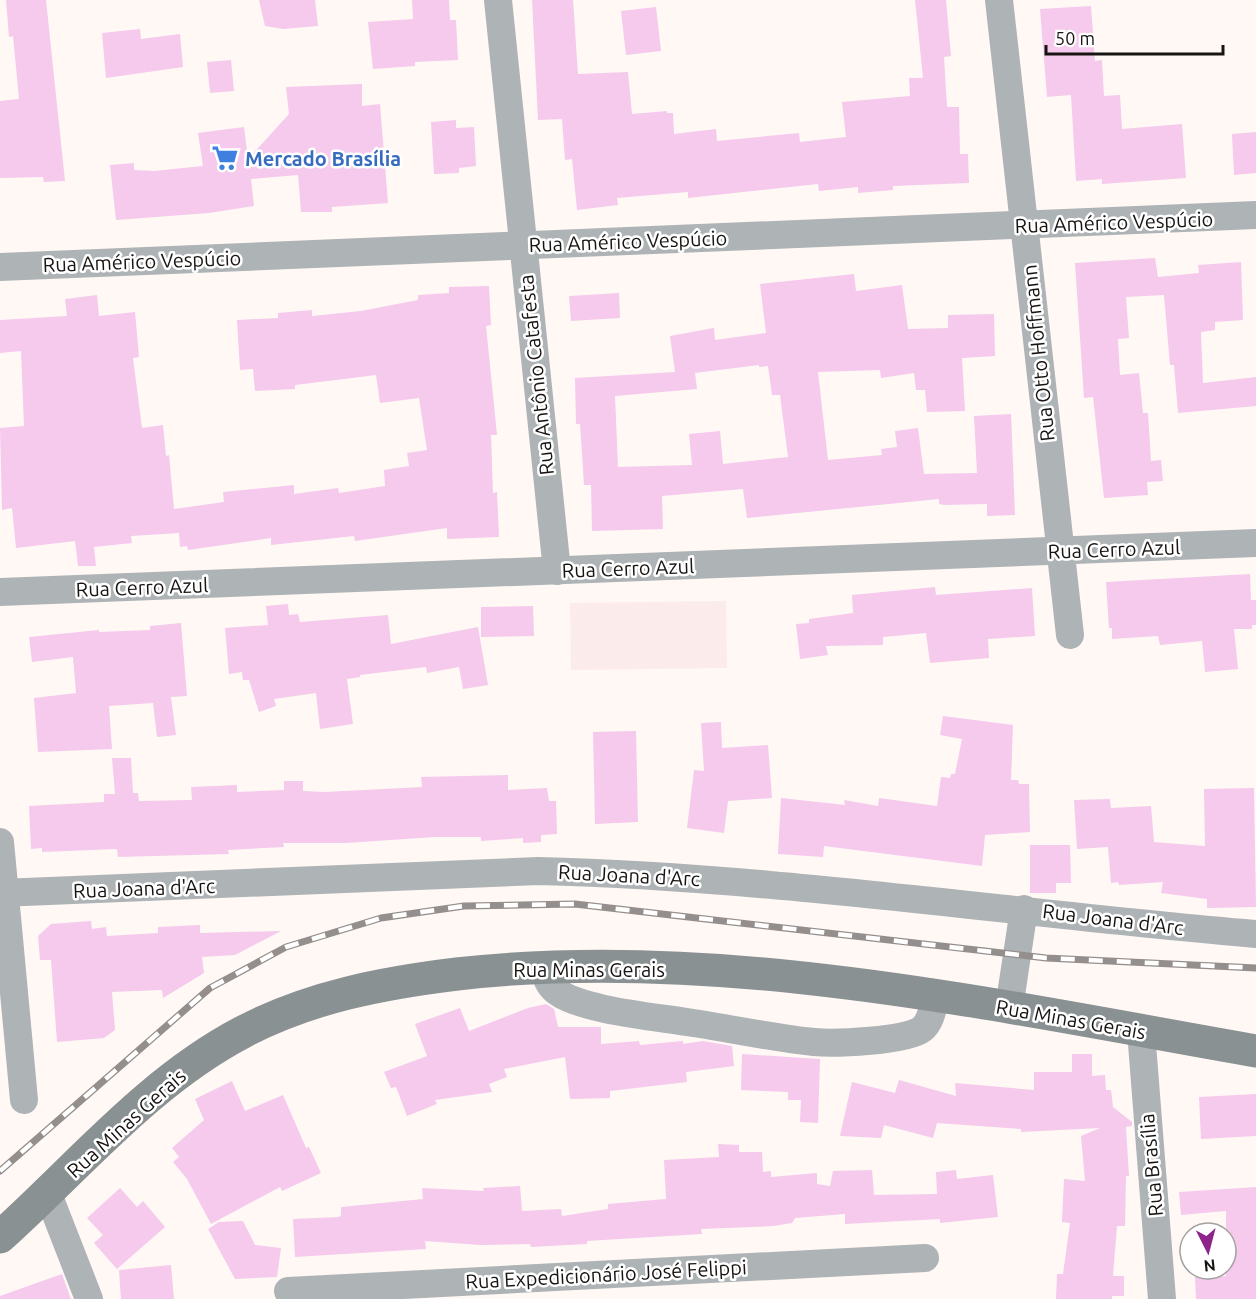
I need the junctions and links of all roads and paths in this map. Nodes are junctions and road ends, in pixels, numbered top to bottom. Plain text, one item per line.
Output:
1 (498, 0) edge
2 (999, 0) edge
3 (1256, 215) edge
4 (1024, 225) junction
5 (523, 246) junction
6 (0, 267) edge
7 (1256, 543) edge
8 (1061, 551) junction
9 (557, 571) junction
10 (0, 592) edge
11 (1070, 635) dead end
12 (0, 842) edge
13 (2, 893) edge
14 (1024, 909) junction
15 (1256, 934) edge
16 (544, 967) junction
17 (936, 996) junction
18 (1009, 1008) junction
19 (1141, 1031) junction
20 (1256, 1051) edge
21 (24, 1100) dead end
22 (48, 1194) junction
23 (0, 1236) edge
24 (925, 1258) dead end
25 (571, 1288) edge
26 (288, 1291) dead end
27 (89, 1299) edge
28 (1162, 1299) edge

1 - 5 street, Rua Antônio Catafesta
2 - 4 street, Rua Otto Hoffmann
3 - 4 street, Rua Américo Vespúcio
4 - 5 street, Rua Américo Vespúcio
4 - 8 street, Rua Otto Hoffmann
5 - 6 street, Rua Américo Vespúcio
5 - 9 street, Rua Antônio Catafesta
7 - 8 street, Rua Cerro Azul
8 - 9 street, Rua Cerro Azul
8 - 11 street, Rua Otto Hoffmann
9 - 10 street, Rua Cerro Azul
12 - 13 street
13 - 14 street, Rua Joana d'Arc
13 - 21 street
14 - 15 street, Rua Joana d'Arc
14 - 18 street
16 - 17 main road, Rua Minas Gerais
16 - 17 street
16 - 22 main road, Rua Minas Gerais
17 - 18 main road, Rua Minas Gerais
18 - 19 main road, Rua Minas Gerais
19 - 20 main road, Rua Minas Gerais
19 - 28 street, Rua Brasília
22 - 23 main road, Rua Minas Gerais
22 - 27 street
24 - 25 street, Rua Expedicionário José Felippi
25 - 26 street, Rua Expedicionário José Felippi

